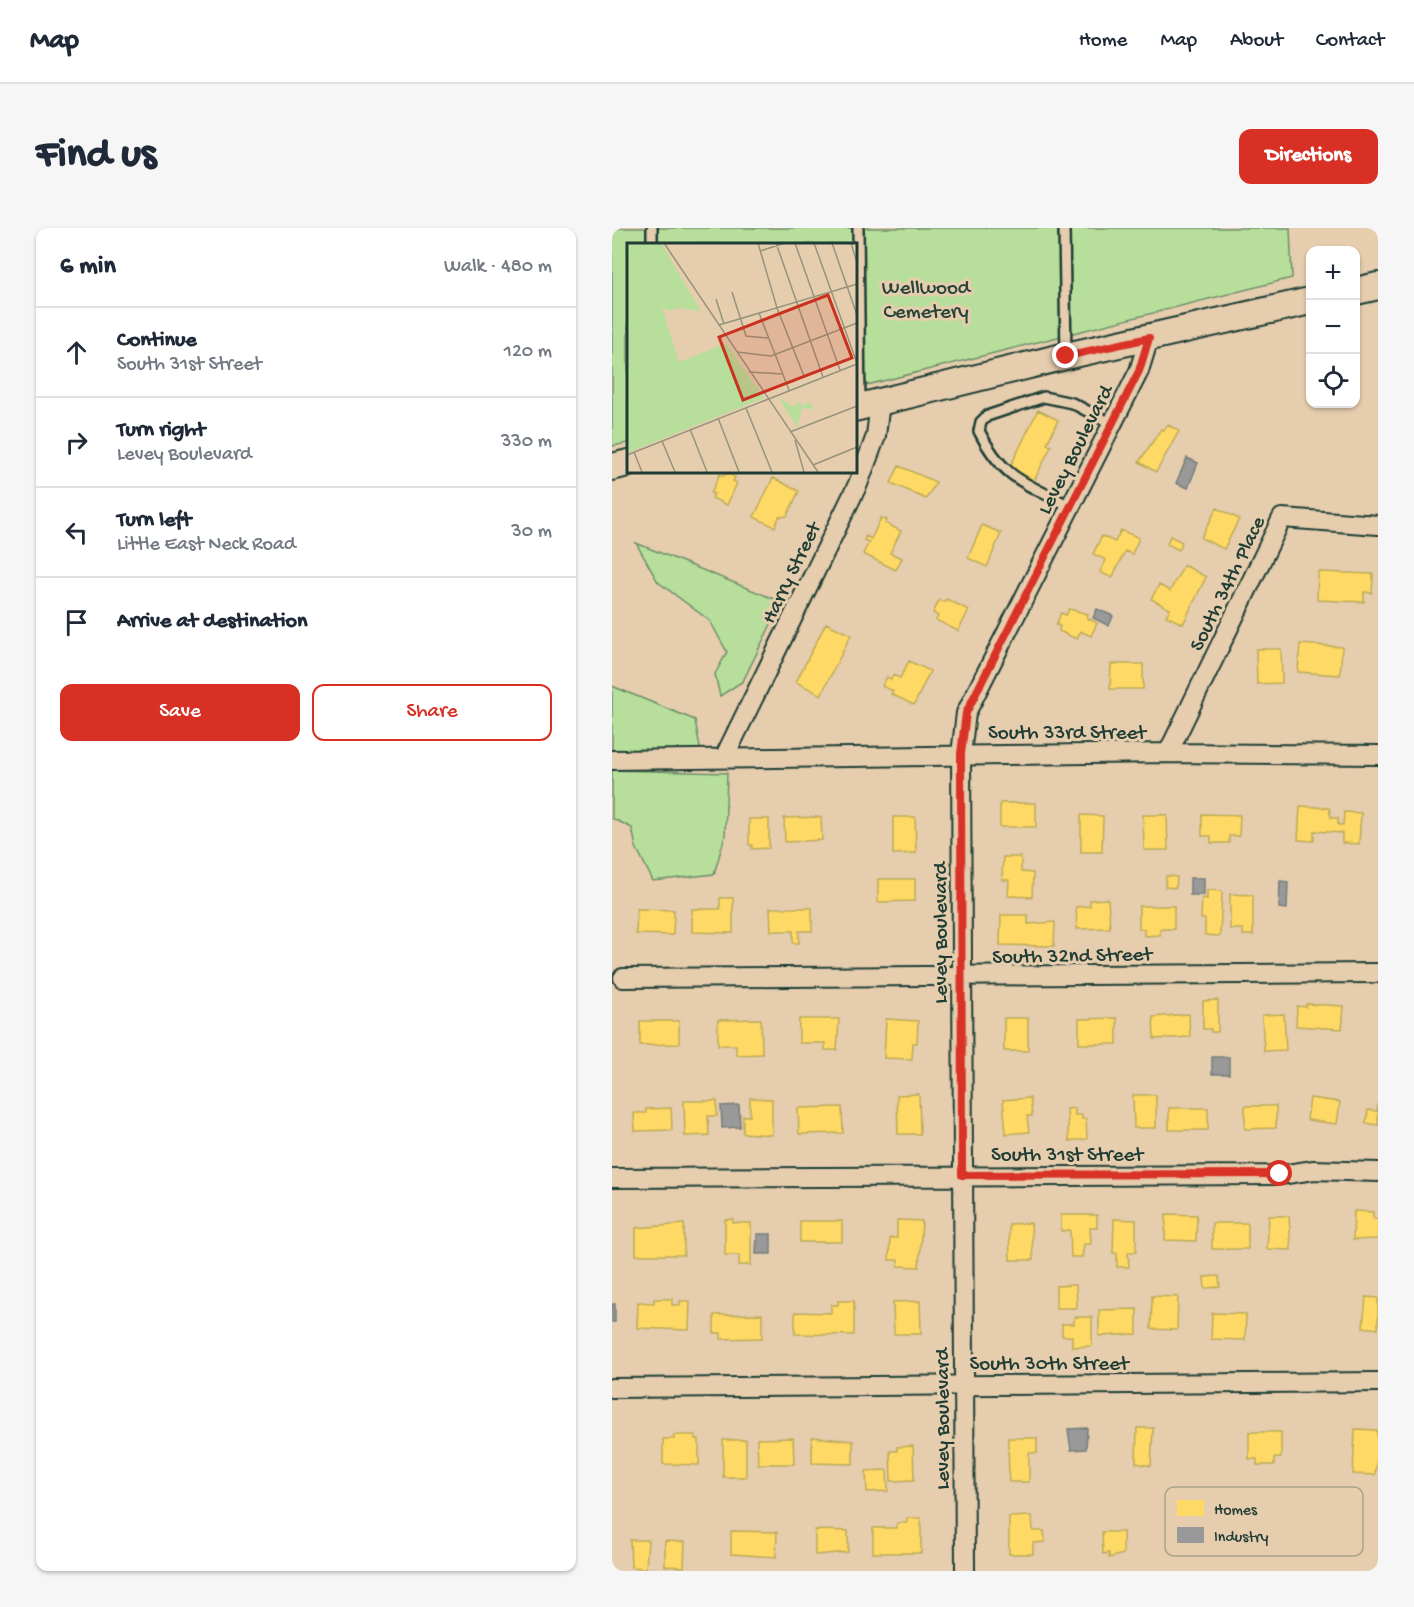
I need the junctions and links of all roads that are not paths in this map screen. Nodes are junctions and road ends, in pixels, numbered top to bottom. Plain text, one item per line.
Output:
1 (651, 228) edge
2 (858, 228) edge
3 (1064, 228) edge
4 (652, 243) edge
5 (1378, 286) edge
6 (1360, 290) edge
7 (1306, 302) edge
8 (1149, 338) junction
9 (1066, 356) junction
10 (865, 406) edge
11 (1112, 424) junction
12 (627, 464) edge
13 (612, 468) edge
14 (1070, 506) junction
15 (1378, 525) edge
16 (1168, 753) junction
17 (961, 754) junction
18 (1378, 755) edge
19 (724, 758) junction
20 (612, 760) edge
21 (1378, 973) edge
22 (622, 978) dead end
23 (962, 978) junction
24 (1378, 1172) edge
25 (962, 1175) junction
26 (612, 1178) edge
27 (1378, 1382) edge
28 (963, 1386) junction
29 (612, 1388) edge
30 (964, 1571) edge

1 - 4 lane
2 - 10 lane
3 - 9 lane
5 - 6 main road
7 - 8 main road
8 - 9 main road
8 - 11 street, Levey Boulevard
9 - 10 main road
10 - 19 street, Harry Street
11 - 14 street, Levey Boulevard
11 - 14 lane
12 - 13 main road
14 - 17 street, Levey Boulevard
15 - 16 street, South 34th Place
16 - 17 street, South 33rd Street
16 - 18 street, South 33rd Street
17 - 19 street, South 33rd Street
17 - 23 street, Levey Boulevard
19 - 20 street, South 33rd Street
21 - 23 street, South 32nd Street
22 - 23 street, South 32nd Street
23 - 25 street, Levey Boulevard
24 - 25 street, South 31st Street
25 - 26 street, South 31st Street
25 - 28 street, Levey Boulevard
27 - 28 street, South 30th Street
28 - 29 street, South 30th Street
28 - 30 street, Levey Boulevard

